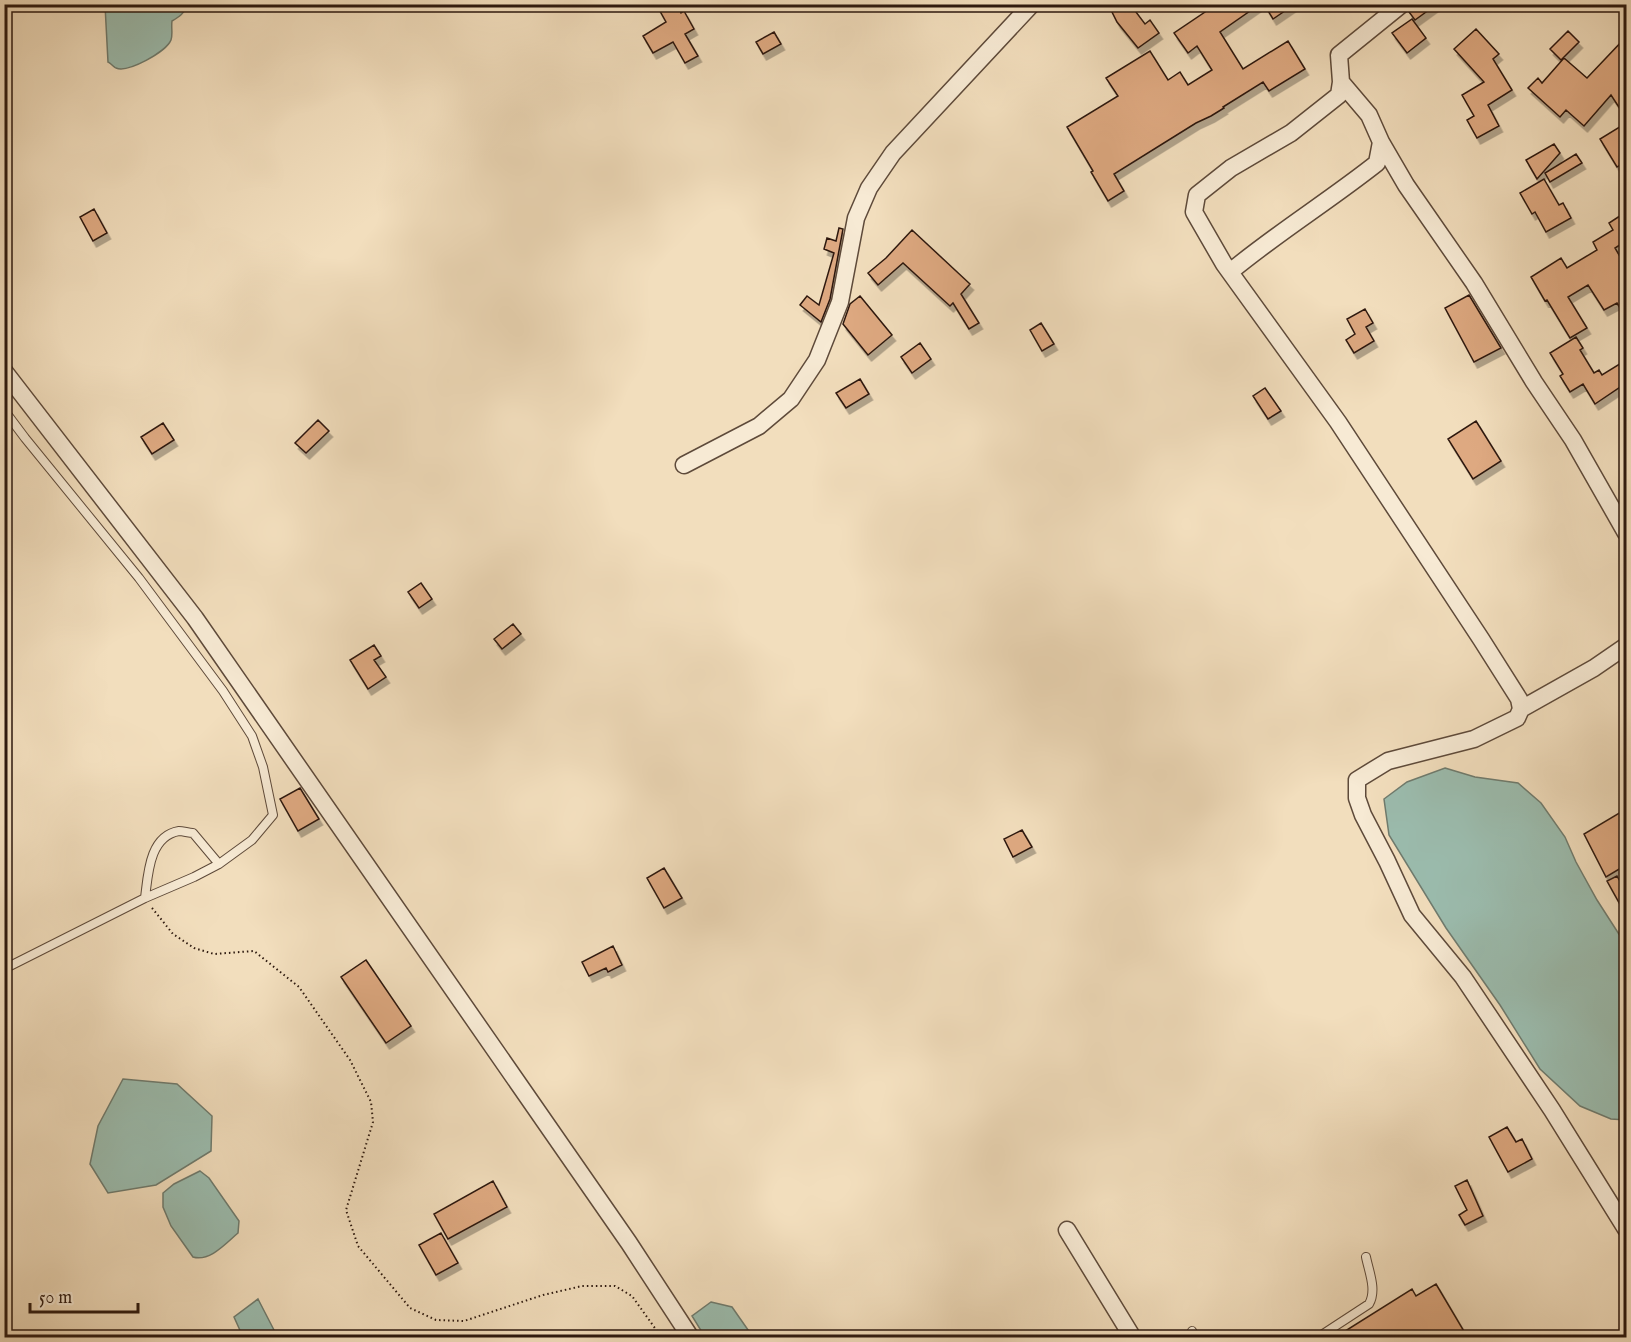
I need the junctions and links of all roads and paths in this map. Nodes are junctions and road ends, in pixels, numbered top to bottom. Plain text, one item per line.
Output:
1 (1032, 4) edge
2 (1402, 4) edge
3 (1341, 82) junction
4 (1381, 142) junction
5 (1230, 272) junction
6 (4, 371) edge
7 (4, 410) edge
8 (684, 465) dead end
9 (1626, 533) edge
10 (1626, 646) edge
11 (1521, 709) junction
12 (219, 864) junction
13 (145, 898) junction
14 (4, 969) edge
15 (1626, 1229) edge
16 (1067, 1230) dead end
17 (1366, 1257) dead end
18 (662, 1338) edge
19 (691, 1338) edge
20 (1133, 1338) edge
21 (1317, 1338) edge

1 - 8 street
2 - 3 street
3 - 4 street
3 - 5 street
4 - 5 street
4 - 9 street
5 - 11 street
6 - 19 street
7 - 12 lane
10 - 11 street
11 - 15 street
12 - 13 lane
12 - 13 lane
13 - 14 lane
13 - 18 path
16 - 20 street
17 - 21 lane

